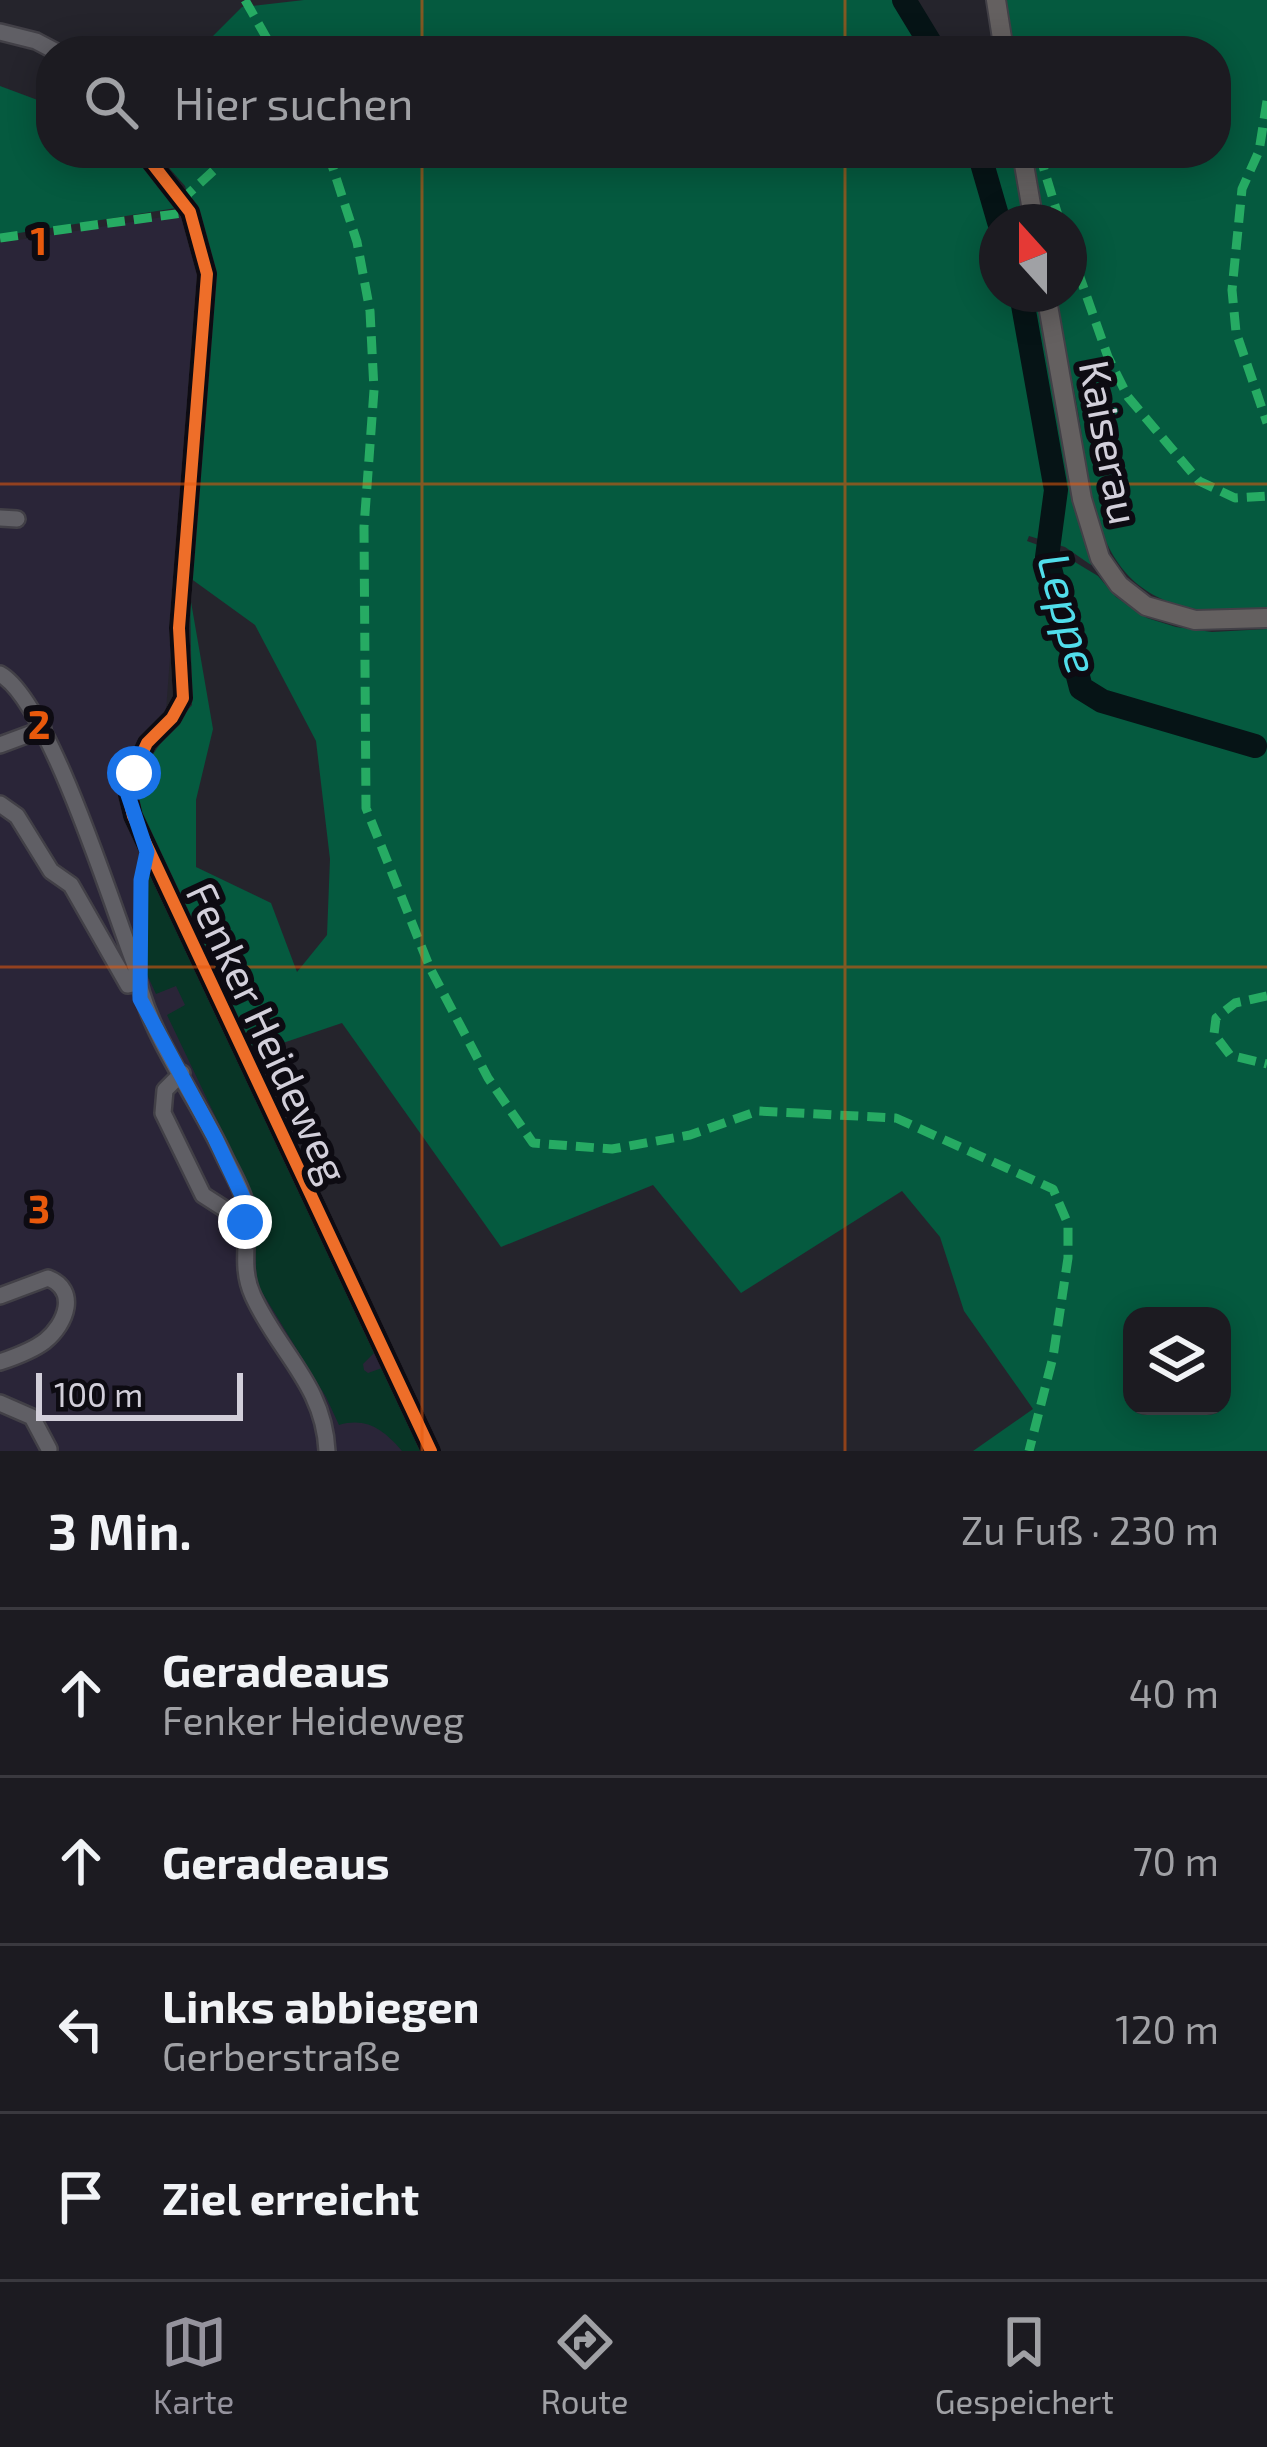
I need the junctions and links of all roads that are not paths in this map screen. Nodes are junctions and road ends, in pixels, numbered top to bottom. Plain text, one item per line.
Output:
1 (995, 0) edge
2 (0, 32) edge
3 (1001, 36) edge
4 (36, 41) edge
5 (156, 168) edge
6 (1025, 168) edge
7 (1031, 204) edge
8 (1049, 312) edge
9 (1267, 618) edge
10 (0, 674) edge
11 (43, 729) junction
12 (0, 745) edge
13 (0, 804) edge
14 (138, 983) junction
15 (182, 1073) junction
16 (245, 1222) junction
17 (0, 1296) edge
18 (0, 1362) edge
19 (0, 1403) edge
20 (49, 1449) edge
21 (327, 1451) edge
22 (431, 1451) edge

1 - 3 main road
2 - 4 street
5 - 22 street, Fenker Heideweg
6 - 7 main road
8 - 9 main road, Kaiserau
10 - 11 street
11 - 12 street
11 - 14 street
13 - 14 street
14 - 15 street
15 - 16 street
15 - 16 street
16 - 21 street
17 - 18 street
19 - 20 street

